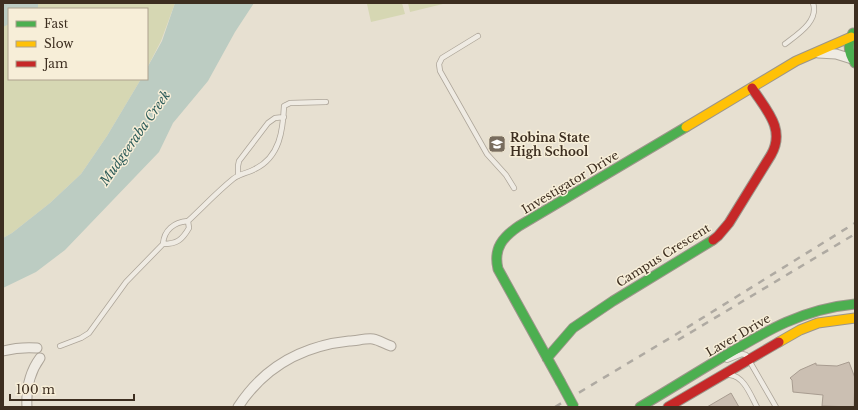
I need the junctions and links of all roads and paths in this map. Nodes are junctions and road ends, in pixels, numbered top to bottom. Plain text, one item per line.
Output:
1 (813, 3) edge
2 (853, 34) edge
3 (478, 36) dead end
4 (785, 44) dead end
5 (814, 52) junction
6 (853, 61) edge
7 (752, 88) junction
8 (326, 102) dead end
9 (284, 117) junction
10 (238, 176) junction
11 (514, 188) dead end
12 (188, 221) junction
13 (163, 244) junction
14 (855, 304) edge
15 (855, 318) edge
16 (560, 341) junction
17 (540, 345) junction
18 (60, 346) dead end
19 (390, 346) dead end
20 (37, 348) dead end
21 (3, 351) edge
22 (40, 358) dead end
23 (547, 358) junction
24 (749, 359) junction
25 (717, 360) junction
26 (722, 375) junction
27 (27, 407) edge
28 (238, 407) edge
29 (574, 407) edge
30 (640, 407) edge
31 (668, 407) edge
32 (757, 407) edge
33 (776, 407) edge

1 - 4 lane
2 - 5 street, Investigator Drive
2 - 6 street
3 - 11 lane
5 - 6 street
5 - 7 street, Investigator Drive
7 - 16 street, Campus Crescent
7 - 17 street, Investigator Drive
8 - 9 lane
9 - 10 lane
9 - 10 lane
10 - 12 lane
12 - 13 lane
12 - 13 lane
13 - 18 lane
14 - 25 street, Laver Drive
15 - 24 street
16 - 17 street
16 - 23 street, Campus Crescent
17 - 23 street, Investigator Drive
19 - 28 street
20 - 21 street
22 - 27 street
23 - 29 street, Investigator Drive, bridge
24 - 25 lane
24 - 26 street
24 - 33 lane
25 - 30 street, Laver Drive
26 - 31 street
26 - 32 lane

